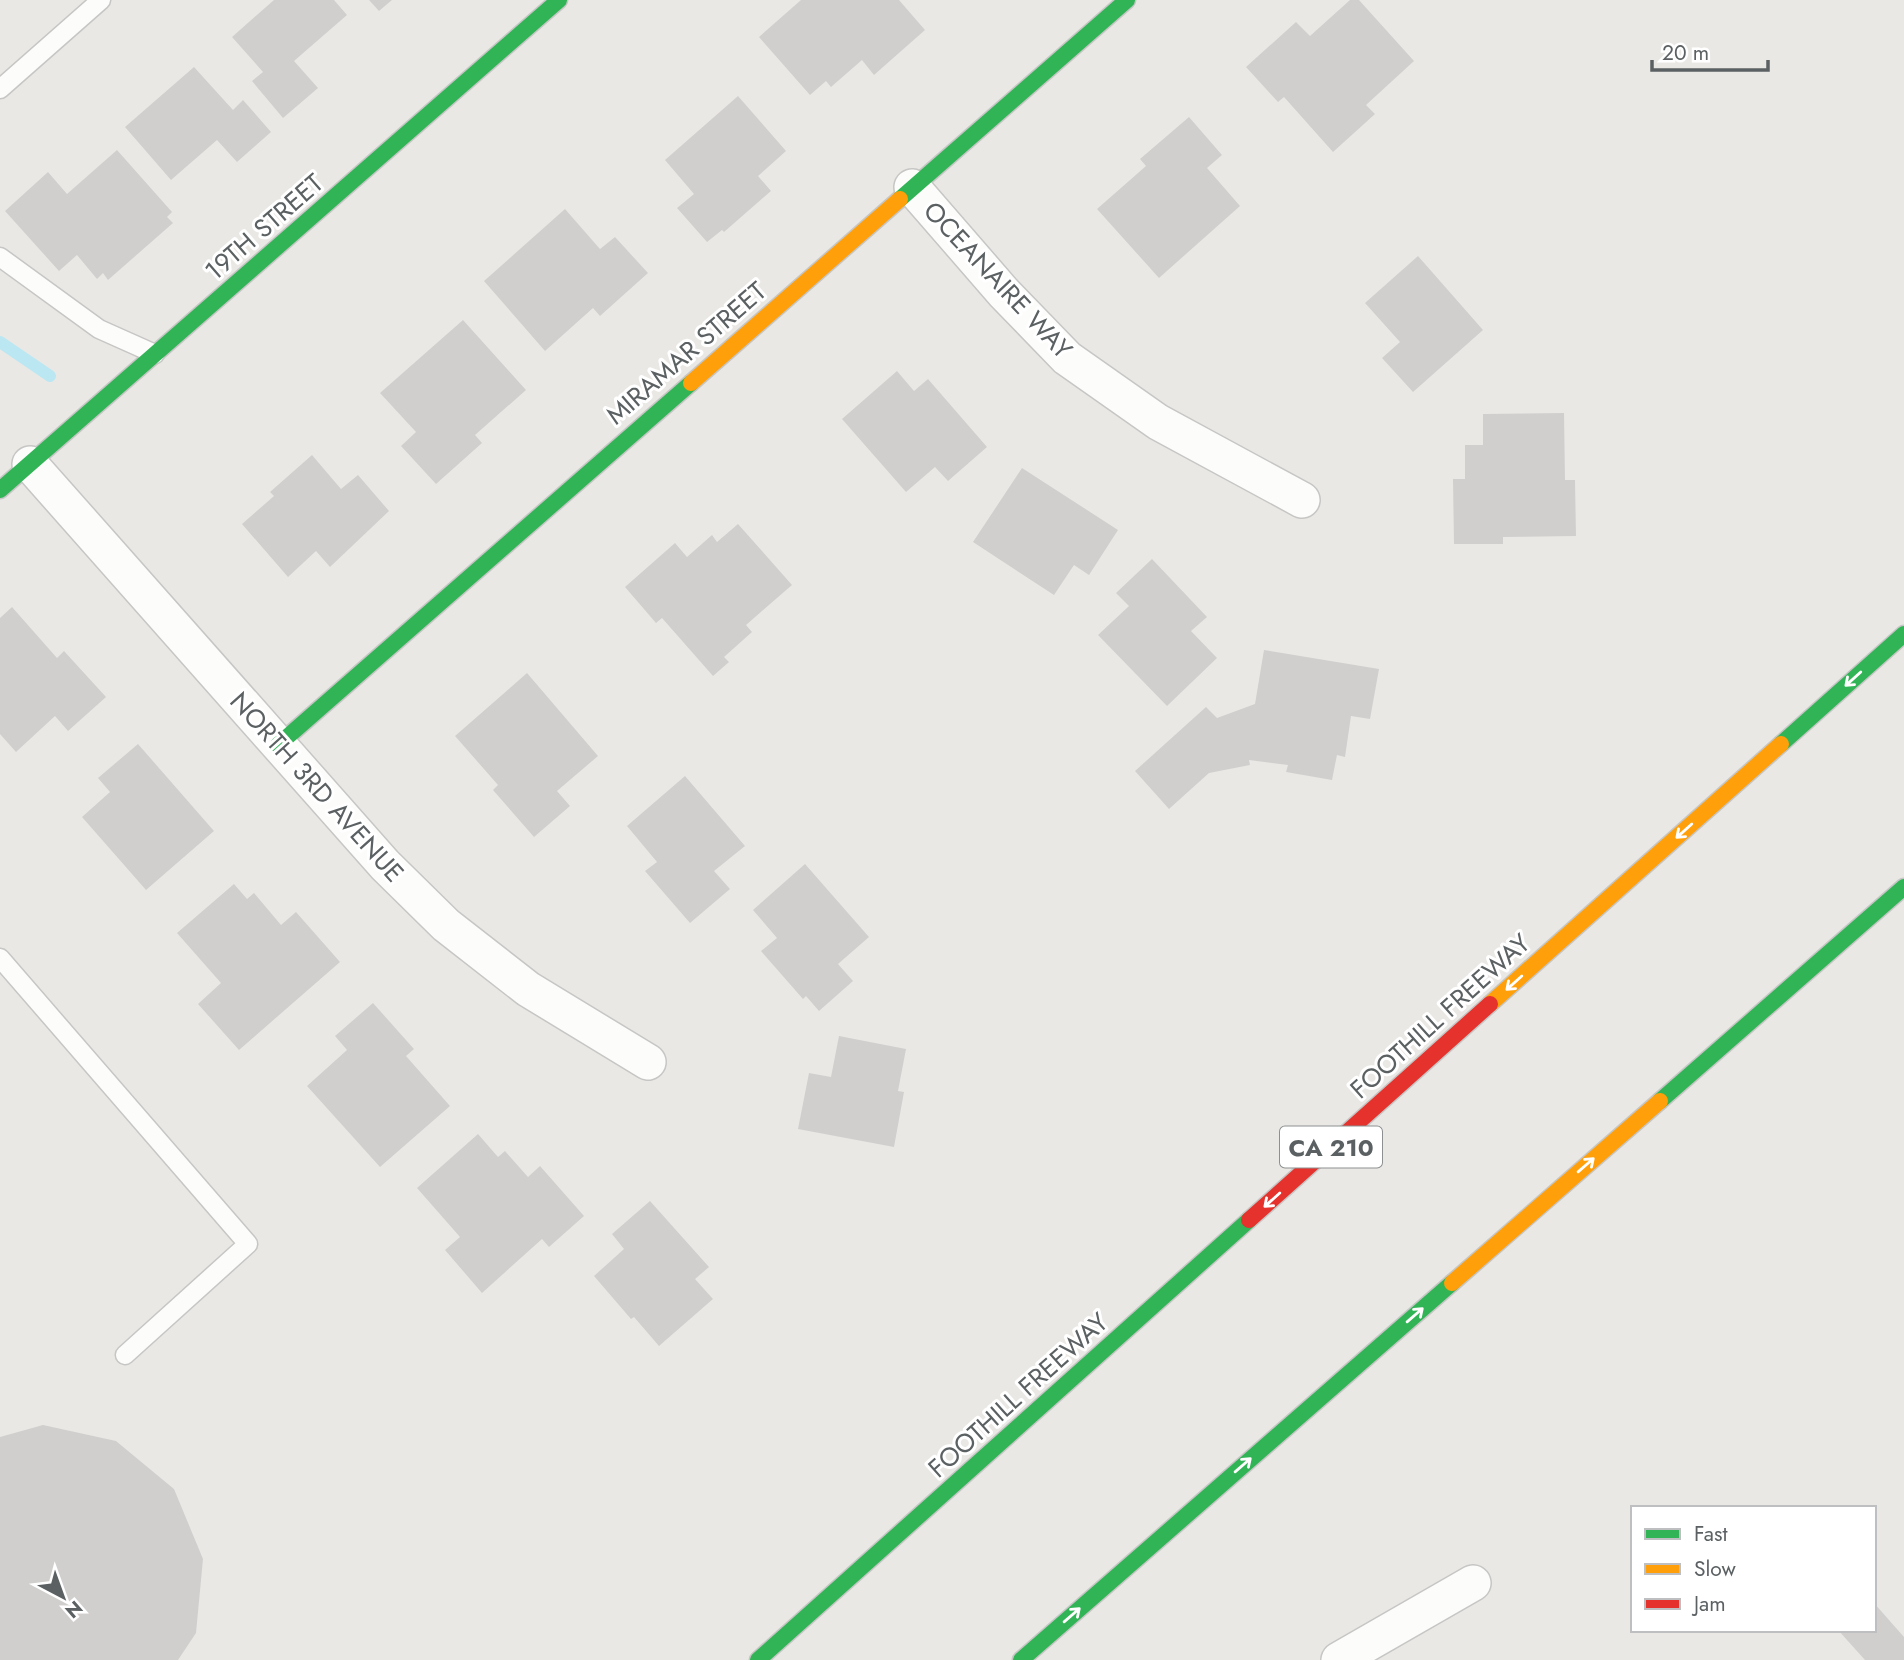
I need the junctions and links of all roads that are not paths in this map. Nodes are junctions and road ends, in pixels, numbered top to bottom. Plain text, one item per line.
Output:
1 (102, 0) edge
2 (559, 0) edge
3 (1128, 0) edge
4 (0, 89) edge
5 (912, 187) junction
6 (0, 257) edge
7 (155, 354) junction
8 (30, 464) junction
9 (0, 490) edge
10 (1302, 500) dead end
11 (1904, 634) edge
12 (278, 745) junction
13 (1904, 887) edge
14 (0, 958) edge
15 (648, 1062) dead end
16 (125, 1355) dead end
17 (1473, 1583) dead end
18 (758, 1660) edge
19 (1021, 1660) edge
20 (1339, 1660) edge

1 - 4 lane
2 - 7 main road, 19TH STREET
3 - 5 main road, MIRAMAR STREET
5 - 10 street, OCEANAIRE WAY
5 - 12 main road, MIRAMAR STREET
6 - 7 lane
7 - 8 main road, 19TH STREET
8 - 9 main road, 19TH STREET
8 - 12 street, NORTH 3RD AVENUE
11 -> 18 main road, FOOTHILL FREEWAY / CA 210
12 - 15 street, NORTH 3RD AVENUE
19 -> 13 main road
14 - 16 lane
17 - 20 street

